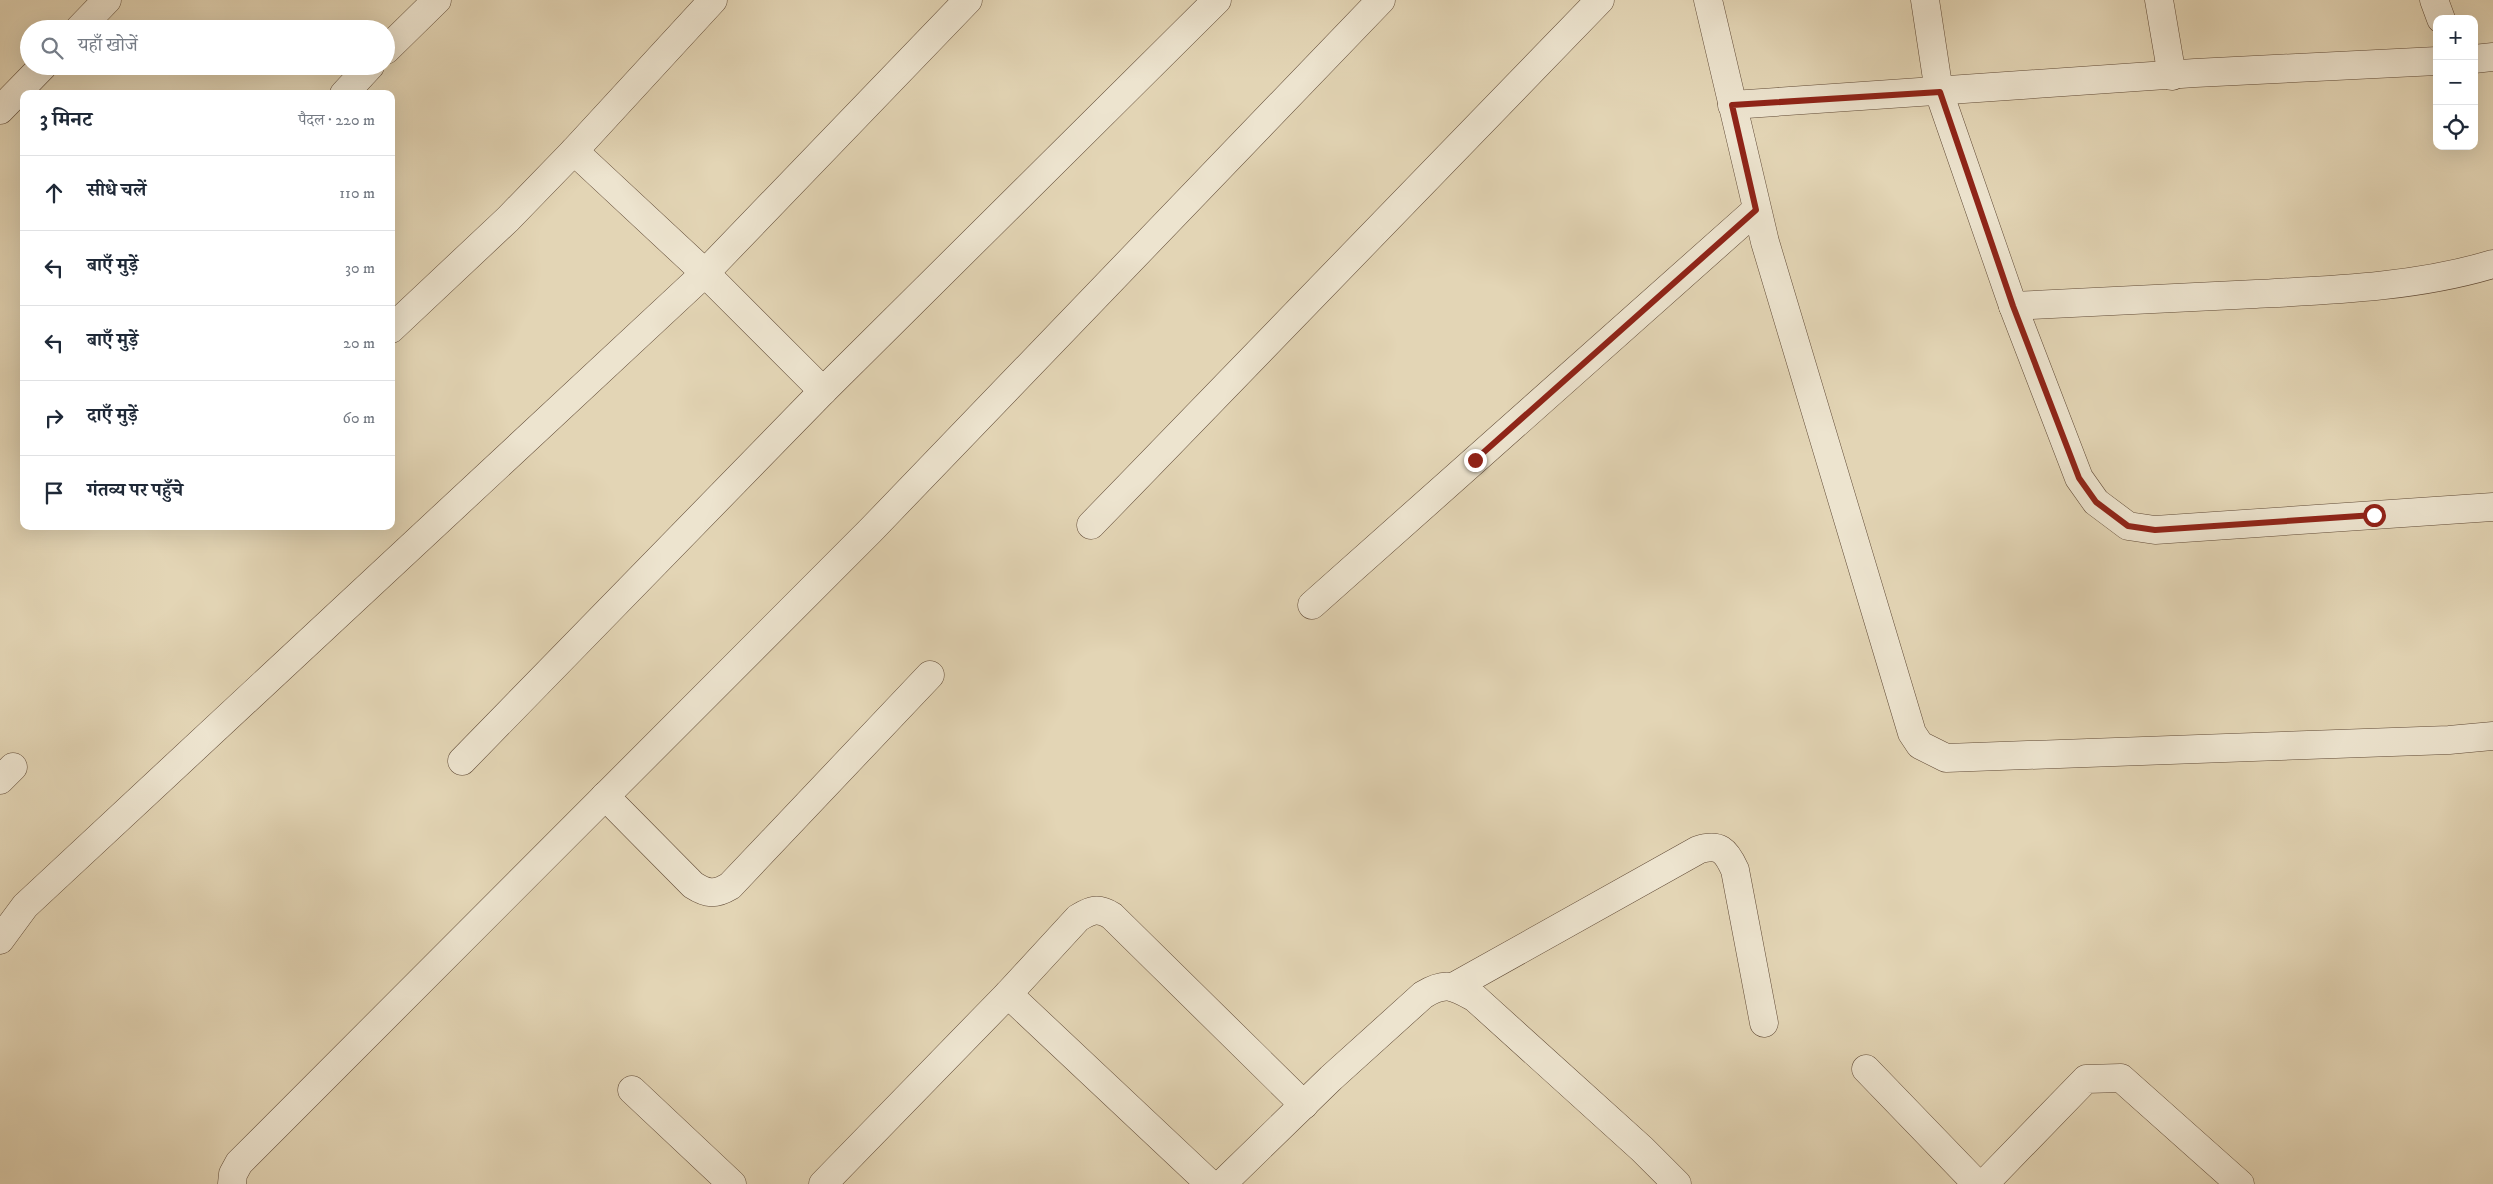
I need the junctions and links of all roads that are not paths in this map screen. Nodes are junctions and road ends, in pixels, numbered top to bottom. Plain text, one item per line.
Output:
1 (107, 0) edge
2 (437, 0) edge
3 (713, 0) edge
4 (968, 0) edge
5 (1217, 0) edge
6 (1381, 0) edge
7 (1600, 0) edge
8 (1708, 0) edge
9 (1925, 0) edge
10 (2159, 0) edge
11 (2434, 0) edge
12 (2440, 15) edge
13 (88, 20) edge
14 (395, 41) edge
15 (2493, 57) edge
16 (2478, 59) edge
17 (2433, 61) edge
18 (34, 75) edge
19 (362, 75) edge
20 (2172, 76) junction
21 (348, 90) edge
22 (1940, 92) junction
23 (1732, 105) junction
24 (0, 110) edge
25 (574, 151) junction
26 (1756, 210) junction
27 (2493, 264) edge
28 (705, 273) junction
29 (2013, 306) junction
30 (395, 324) edge
31 (823, 392) junction
32 (2493, 507) edge
33 (1092, 525) dead end
34 (1312, 605) dead end
35 (930, 675) dead end
36 (2493, 736) edge
37 (462, 761) dead end
38 (605, 796) junction
39 (0, 940) edge
40 (1455, 986) junction
41 (1008, 994) junction
42 (1764, 1023) dead end
43 (1866, 1068) dead end
44 (632, 1090) dead end
45 (1304, 1105) junction
46 (232, 1184) edge
47 (732, 1184) edge
48 (823, 1184) edge
49 (1210, 1184) edge
50 (1222, 1184) edge
51 (1677, 1184) edge
52 (1976, 1184) edge
53 (1984, 1184) edge
54 (2240, 1184) edge

1 - 13 street
2 - 14 street
3 - 25 street
4 - 28 street
5 - 31 street
6 - 38 street
7 - 33 street
8 - 23 street
9 - 22 street
10 - 20 street
11 - 12 street
15 - 16 street
17 - 20 street
18 - 24 street
19 - 21 street
20 - 22 street
22 - 23 street
22 - 29 street
23 - 26 street
25 - 28 street
25 - 30 street
26 - 34 street
26 - 36 street
27 - 29 street
28 - 31 street
28 - 39 street
29 - 32 street
31 - 37 street
35 - 38 street
38 - 46 street
40 - 42 street
40 - 45 street
40 - 51 street
41 - 45 street
41 - 48 street
41 - 49 street
43 - 52 street
44 - 47 street
45 - 50 street
53 - 54 street

